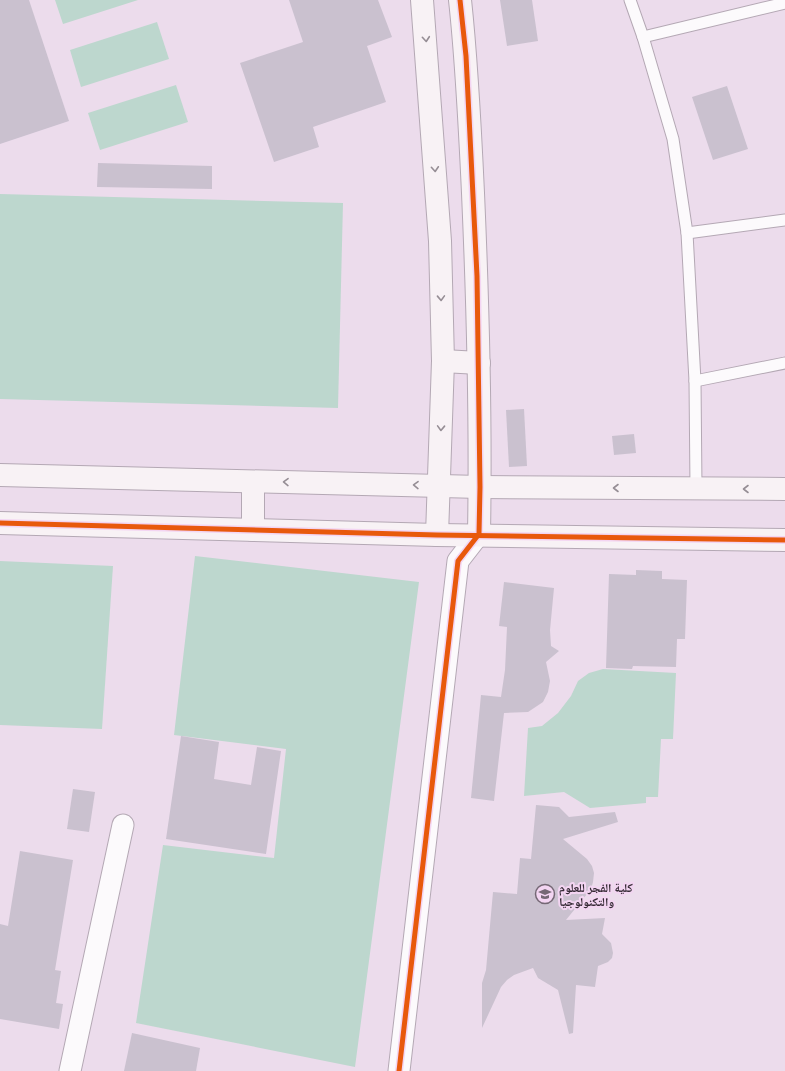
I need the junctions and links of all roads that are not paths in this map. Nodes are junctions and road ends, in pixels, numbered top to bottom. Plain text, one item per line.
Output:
1 (422, 0) edge
2 (460, 0) edge
3 (630, 0) edge
4 (785, 3) edge
5 (643, 37) junction
6 (785, 220) edge
7 (687, 233) junction
8 (443, 361) junction
9 (479, 363) junction
10 (785, 363) edge
11 (696, 381) junction
12 (0, 476) edge
13 (253, 482) junction
14 (439, 485) junction
15 (480, 486) junction
16 (696, 488) junction
17 (785, 489) edge
18 (0, 523) edge
19 (253, 530) junction
20 (478, 534) junction
21 (437, 535) junction
22 (785, 540) edge
23 (458, 561) junction
24 (123, 825) dead end
25 (70, 1071) edge
26 (399, 1071) edge

1 -> 8 street
2 - 9 street
3 - 5 lane
4 - 5 lane
5 - 7 lane
6 - 7 lane
7 - 11 lane
8 - 9 street
8 -> 14 street
9 - 15 street
10 - 11 lane
11 - 16 lane
12 - 13 street
14 -> 13 street
13 - 19 street
14 - 15 street
14 - 21 street
16 -> 15 street
15 - 20 street
17 -> 16 street
18 - 19 street
19 - 21 street
20 - 21 street
20 - 22 street
20 - 23 street
21 - 23 street
23 - 26 street
24 - 25 street

